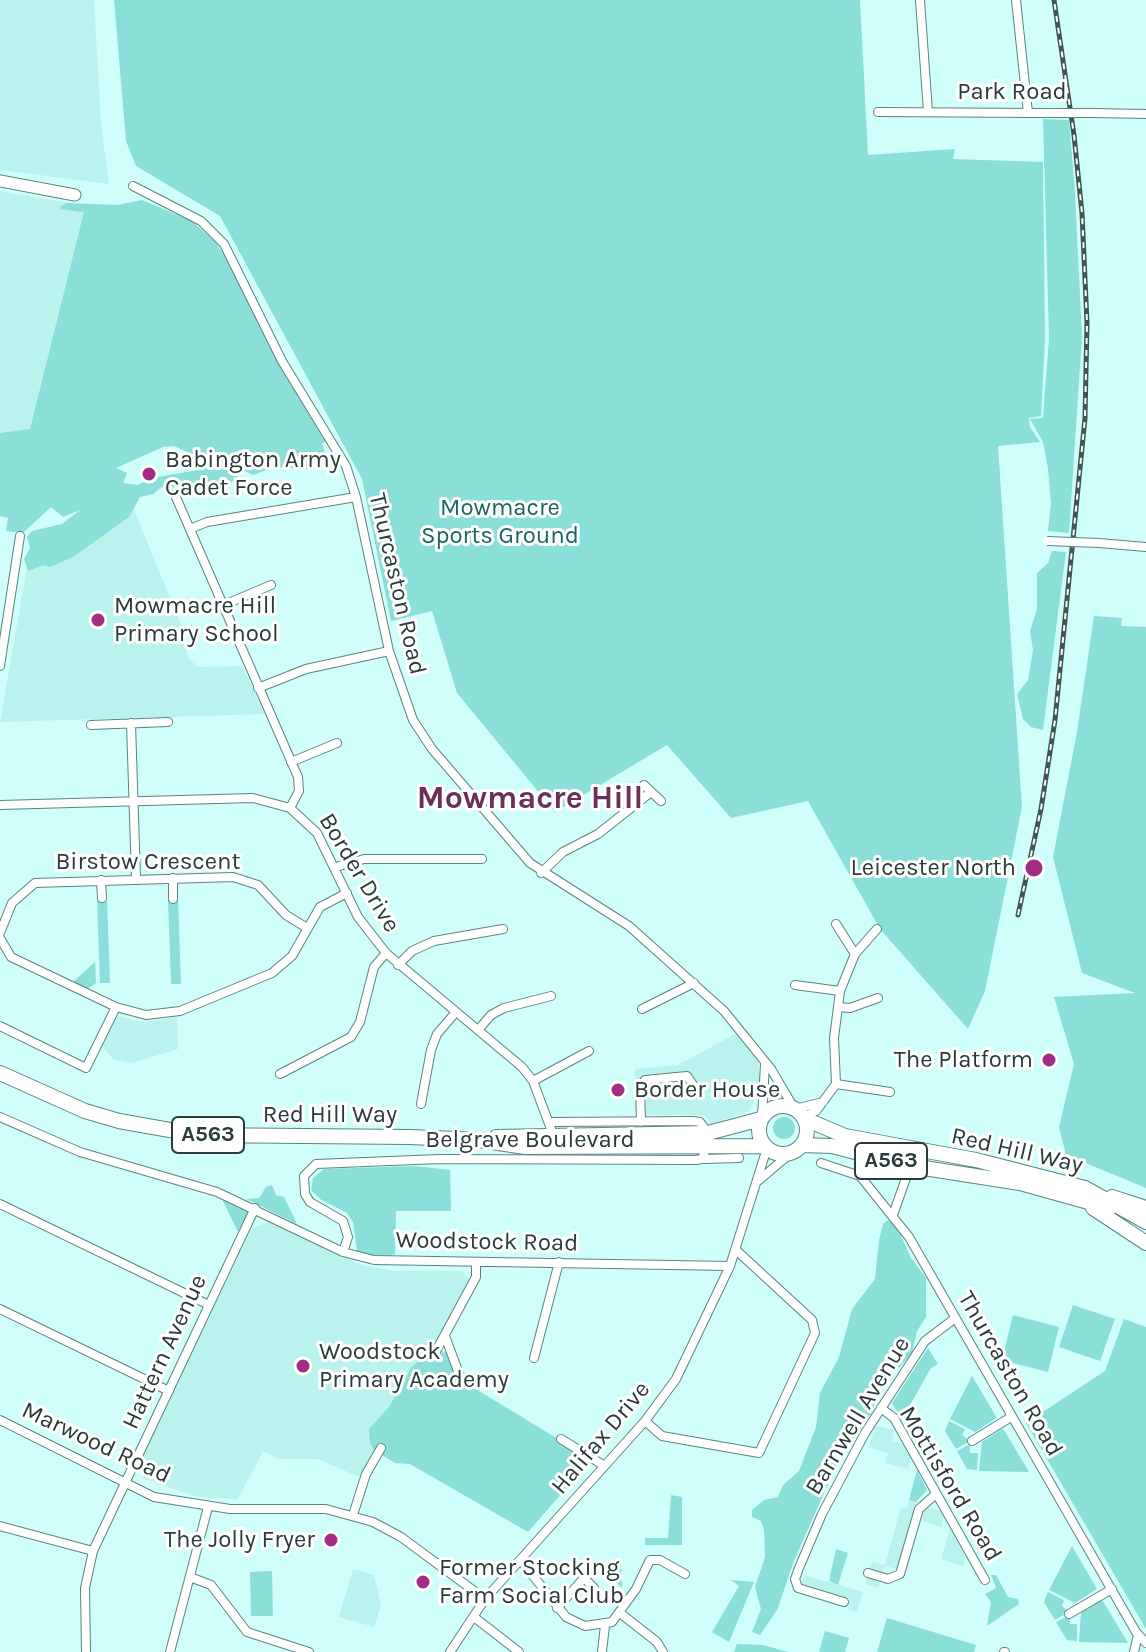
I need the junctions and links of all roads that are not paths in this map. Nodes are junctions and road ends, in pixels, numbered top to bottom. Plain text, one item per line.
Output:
1 (920, 0) edge
2 (1016, 0) edge
3 (878, 112) dead end
4 (928, 112) junction
5 (1032, 113) junction
6 (1146, 114) edge
7 (0, 181) edge
8 (133, 186) dead end
9 (75, 195) dead end
10 (175, 495) dead end
11 (356, 497) junction
12 (190, 529) junction
13 (20, 536) dead end
14 (1047, 541) dead end
15 (1146, 547) edge
16 (271, 585) dead end
17 (224, 605) junction
18 (389, 651) junction
19 (0, 666) edge
20 (258, 688) junction
21 (168, 722) dead end
22 (131, 723) junction
23 (91, 725) dead end
24 (337, 743) dead end
25 (291, 762) junction
26 (134, 801) junction
27 (661, 801) dead end
28 (0, 805) edge
29 (290, 808) junction
30 (482, 859) dead end
31 (336, 867) junction
32 (541, 873) junction
33 (173, 878) junction
34 (136, 879) junction
35 (101, 880) junction
36 (347, 893) junction
37 (102, 898) dead end
38 (173, 899) dead end
39 (836, 924) dead end
40 (497, 927) dead end
41 (307, 928) junction
42 (877, 929) dead end
43 (0, 935) edge
44 (386, 953) junction
45 (855, 954) junction
46 (398, 965) junction
47 (694, 983) junction
48 (795, 985) dead end
49 (840, 991) junction
50 (551, 996) dead end
51 (878, 998) dead end
52 (116, 1007) junction
53 (838, 1007) junction
54 (642, 1009) dead end
55 (456, 1012) junction
56 (0, 1026) edge
57 (479, 1029) junction
58 (589, 1051) dead end
59 (765, 1063) junction
60 (0, 1073) edge
61 (280, 1074) dead end
62 (533, 1081) junction
63 (836, 1084) junction
64 (696, 1089) dead end
65 (890, 1092) dead end
66 (421, 1104) dead end
67 (799, 1113) junction
68 (0, 1117) edge
69 (761, 1118) junction
70 (641, 1122) junction
71 (553, 1135) junction
72 (706, 1146) junction
73 (766, 1147) junction
74 (796, 1149) junction
75 (739, 1158) dead end
76 (821, 1163) dead end
77 (905, 1165) junction
78 (758, 1181) junction
79 (1082, 1194) junction
80 (0, 1204) edge
81 (255, 1208) junction
82 (1146, 1208) edge
83 (893, 1215) junction
84 (1146, 1222) edge
85 (1146, 1243) edge
86 (736, 1250) junction
87 (343, 1252) junction
88 (476, 1262) junction
89 (559, 1262) junction
90 (730, 1266) junction
91 (209, 1305) junction
92 (0, 1309) edge
93 (954, 1319) junction
94 (445, 1336) junction
95 (436, 1351) dead end
96 (534, 1358) dead end
97 (461, 1379) dead end
98 (169, 1391) junction
99 (881, 1408) junction
100 (1011, 1417) junction
101 (0, 1420) edge
102 (645, 1421) junction
103 (561, 1439) dead end
104 (972, 1441) dead end
105 (381, 1448) dead end
106 (603, 1465) junction
107 (126, 1481) junction
108 (936, 1494) junction
109 (208, 1507) junction
110 (353, 1515) junction
111 (0, 1526) edge
112 (93, 1551) junction
113 (522, 1562) junction
114 (868, 1573) dead end
115 (685, 1574) dead end
116 (190, 1577) junction
117 (985, 1580) dead end
118 (594, 1588) dead end
119 (1112, 1589) junction
120 (485, 1599) junction
121 (844, 1602) dead end
122 (557, 1608) junction
123 (620, 1613) junction
124 (1069, 1614) dead end
125 (474, 1617) junction
126 (605, 1625) junction
127 (1138, 1635) junction
128 (1146, 1643) edge
129 (86, 1652) edge
130 (170, 1652) edge
131 (309, 1652) edge
132 (450, 1652) edge
133 (519, 1652) edge
134 (602, 1652) edge
135 (663, 1652) edge
136 (1134, 1652) edge

1 - 4 street
2 - 5 street
3 - 4 street, Park Road
4 - 5 street, Park Road
5 - 6 street, Park Road, bridge
7 - 9 street
8 - 11 street, Thurcaston Road
10 - 12 street
11 - 12 street
11 - 18 street, Thurcaston Road
12 - 17 street
13 - 19 street
14 - 15 street, bridge
16 - 17 street
17 - 20 street
18 - 20 street
18 - 32 street, Thurcaston Road
20 - 25 street
21 - 22 street
22 - 23 street
22 - 26 street
24 - 25 street
25 - 29 street
26 - 28 street, Border Drive
26 - 29 street, Border Drive
26 - 34 street
27 - 32 street
29 - 31 street, Border Drive
30 - 31 street
31 - 36 street, Border Drive
32 - 47 street, Thurcaston Road
33 - 34 street, Birstow Crescent
33 - 38 street
33 - 41 street, Birstow Crescent
34 - 35 street, Birstow Crescent
35 - 37 street
35 - 43 street, Birstow Crescent
36 - 41 street, Birstow Crescent
36 - 44 street, Border Drive
39 - 45 street
40 - 46 street
41 - 52 street, Birstow Crescent
42 - 45 street
43 - 52 street, Birstow Crescent
44 - 46 street, Border Drive
44 - 61 street
45 - 49 street
46 - 55 street, Border Drive
47 - 54 street
47 - 59 street, Thurcaston Road
48 - 49 street
49 - 53 street
50 - 57 street
51 - 53 street
52 - 56 street
53 - 63 street
55 - 57 street, Border Drive
55 - 66 street
57 - 62 street, Border Drive
58 - 62 street
59 - 67 street
59 - 69 street
60 - 71 highway, Red Hill Way / A563
62 - 71 street, Border Drive
63 - 65 street
63 - 67 street
64 - 70 street, Belgrave Boulevard
67 - 69 highway
67 - 74 highway
67 - 79 highway, Red Hill Way / A563
68 - 81 street, Woodstock Road
69 - 72 highway, Red Hill Way / A563
69 - 73 highway
70 - 71 street, Belgrave Boulevard
70 - 72 street, Belgrave Boulevard
71 - 72 highway, Red Hill Way / A563
72 - 73 highway, Red Hill Way / A563
72 - 75 street
72 - 87 street, Belgrave Boulevard
73 - 74 highway
73 - 78 street, Halifax Drive
74 - 77 highway, Red Hill Way / A563
74 - 78 street
76 - 83 street, Thurcaston Road
77 - 79 highway, Red Hill Way / A563
77 - 83 street
78 - 86 street, Halifax Drive
79 - 82 highway
79 - 84 highway, Red Hill Way / A563
79 - 85 highway
80 - 91 street
81 - 87 street, Woodstock Road
81 - 91 street, Hattern Avenue
83 - 93 street, Thurcaston Road
86 - 90 street, Halifax Drive
86 - 102 street
87 - 88 street, Woodstock Road
88 - 89 street, Woodstock Road
88 - 94 street
89 - 90 street, Woodstock Road
89 - 96 street
90 - 102 street, Halifax Drive
91 - 98 street, Hattern Avenue
92 - 98 street
93 - 99 street, Barnwell Avenue
93 - 100 street, Thurcaston Road
94 - 95 street
94 - 97 street
98 - 107 street, Hattern Avenue
99 - 108 street, Mottisford Road
99 - 121 street, Barnwell Avenue
100 - 104 street
100 - 119 street, Thurcaston Road
101 - 107 street, Marwood Road
102 - 106 street, Halifax Drive
103 - 106 street
105 - 110 street
106 - 113 street, Halifax Drive
107 - 109 street, Marwood Road
107 - 112 street, Hattern Avenue
108 - 114 street
108 - 117 street, Mottisford Road
109 - 110 street, Marwood Road
109 - 116 street
110 - 120 street, Marwood Road
111 - 112 street
112 - 129 street, Hattern Avenue
113 - 120 street, Halifax Drive
113 - 122 street
115 - 123 street
116 - 130 street
116 - 131 street
118 - 122 street
119 - 124 street
119 - 127 street, Thurcaston Road
120 - 125 street, Halifax Drive
122 - 126 street
123 - 126 street
123 - 135 street
125 - 132 street, Halifax Drive
125 - 133 street
126 - 134 street
127 - 128 street, Thurcaston Road
127 - 136 street

